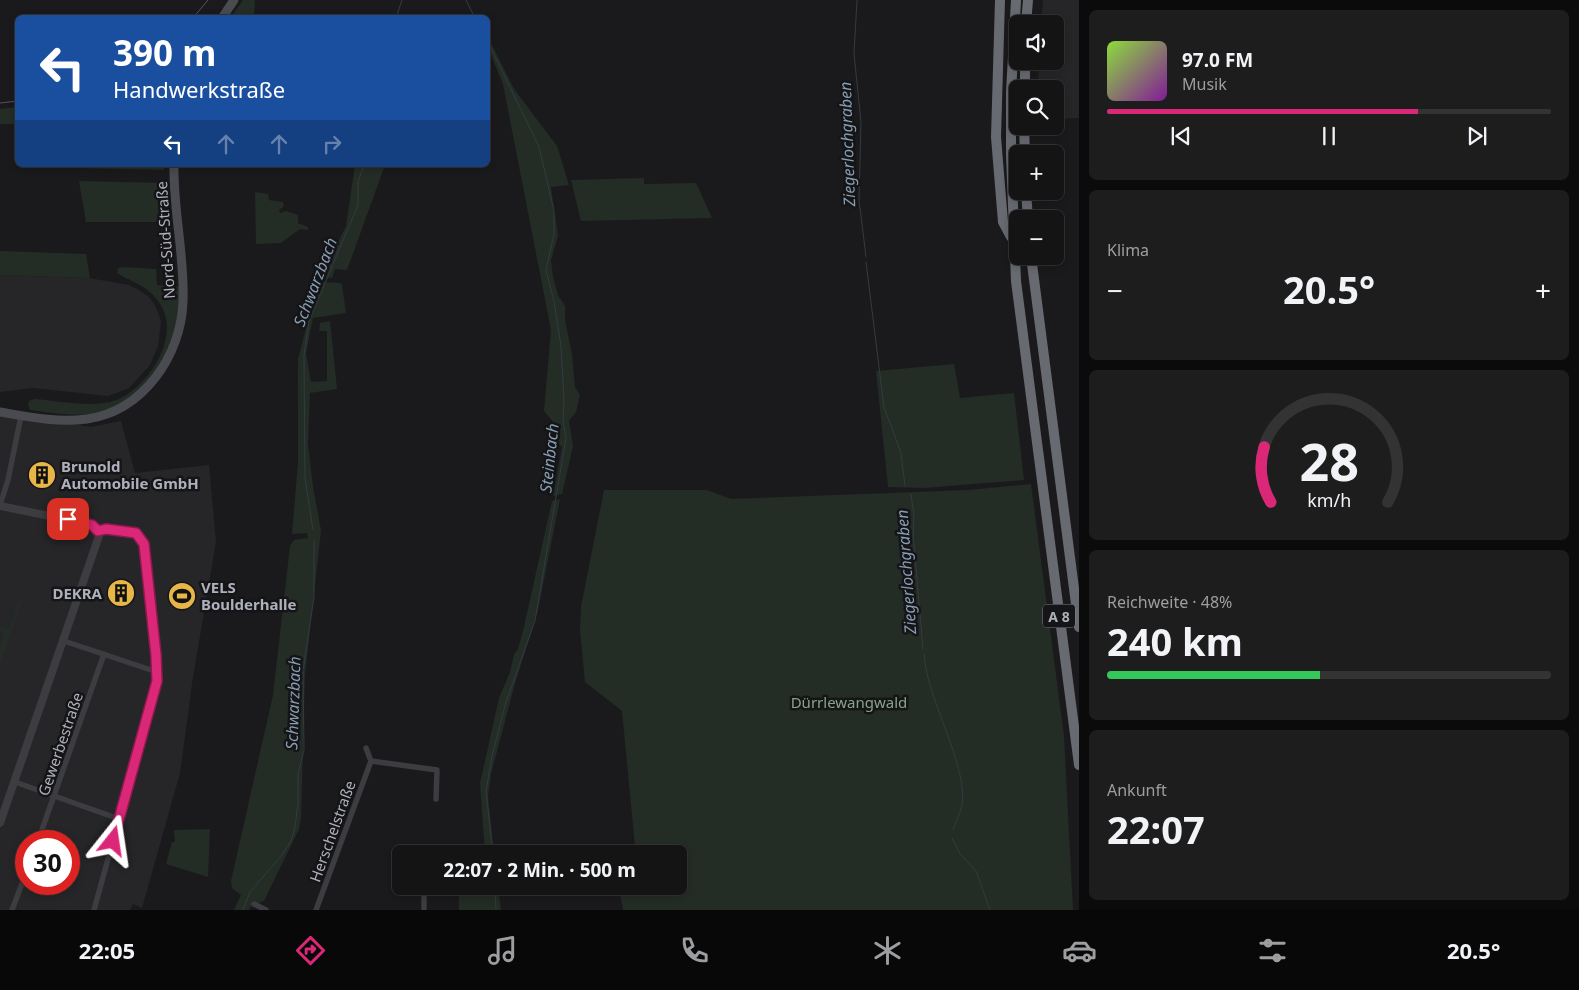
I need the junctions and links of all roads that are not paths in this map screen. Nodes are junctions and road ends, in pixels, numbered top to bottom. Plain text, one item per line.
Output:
1 (234, 0) edge
2 (1000, 0) edge
3 (1016, 0) edge
4 (1028, 0) edge
5 (224, 15) edge
6 (1027, 15) edge
7 (174, 167) edge
8 (1013, 210) edge
9 (1009, 233) edge
10 (1015, 265) edge
11 (1032, 265) edge
12 (0, 412) edge
13 (21, 416) junction
14 (0, 506) edge
15 (98, 531) junction
16 (1079, 627) edge
17 (64, 641) junction
18 (104, 654) junction
19 (157, 672) junction
20 (366, 748) dead end
21 (371, 761) junction
22 (1079, 765) edge
23 (15, 782) junction
24 (56, 796) junction
25 (436, 799) dead end
26 (119, 819) junction
27 (0, 823) edge
28 (42, 830) edge
29 (18, 895) edge
30 (424, 895) edge
31 (254, 904) dead end
32 (12, 910) edge
33 (94, 910) edge
34 (266, 910) edge
35 (316, 910) edge
36 (424, 910) edge

1 - 5 main road
2 - 9 highway, A 8
3 - 8 highway, A 8
4 - 6 highway
7 - 13 main road, Nord-Süd-Straße
10 - 22 highway, A 8
11 - 16 highway, A 8
12 - 13 main road, Nord-Süd-Straße
13 - 14 street
14 - 15 street
15 - 17 street
15 - 19 street
17 - 18 street
17 - 23 street
18 - 19 street
18 - 24 street, Gewerbestraße
19 - 26 street
20 - 21 street
21 - 25 street
21 - 35 street, Herschelstraße
23 - 24 street
23 - 27 street
24 - 26 street
24 - 28 street, Gewerbestraße
26 - 33 street
29 - 32 street
30 - 36 street
31 - 34 street

